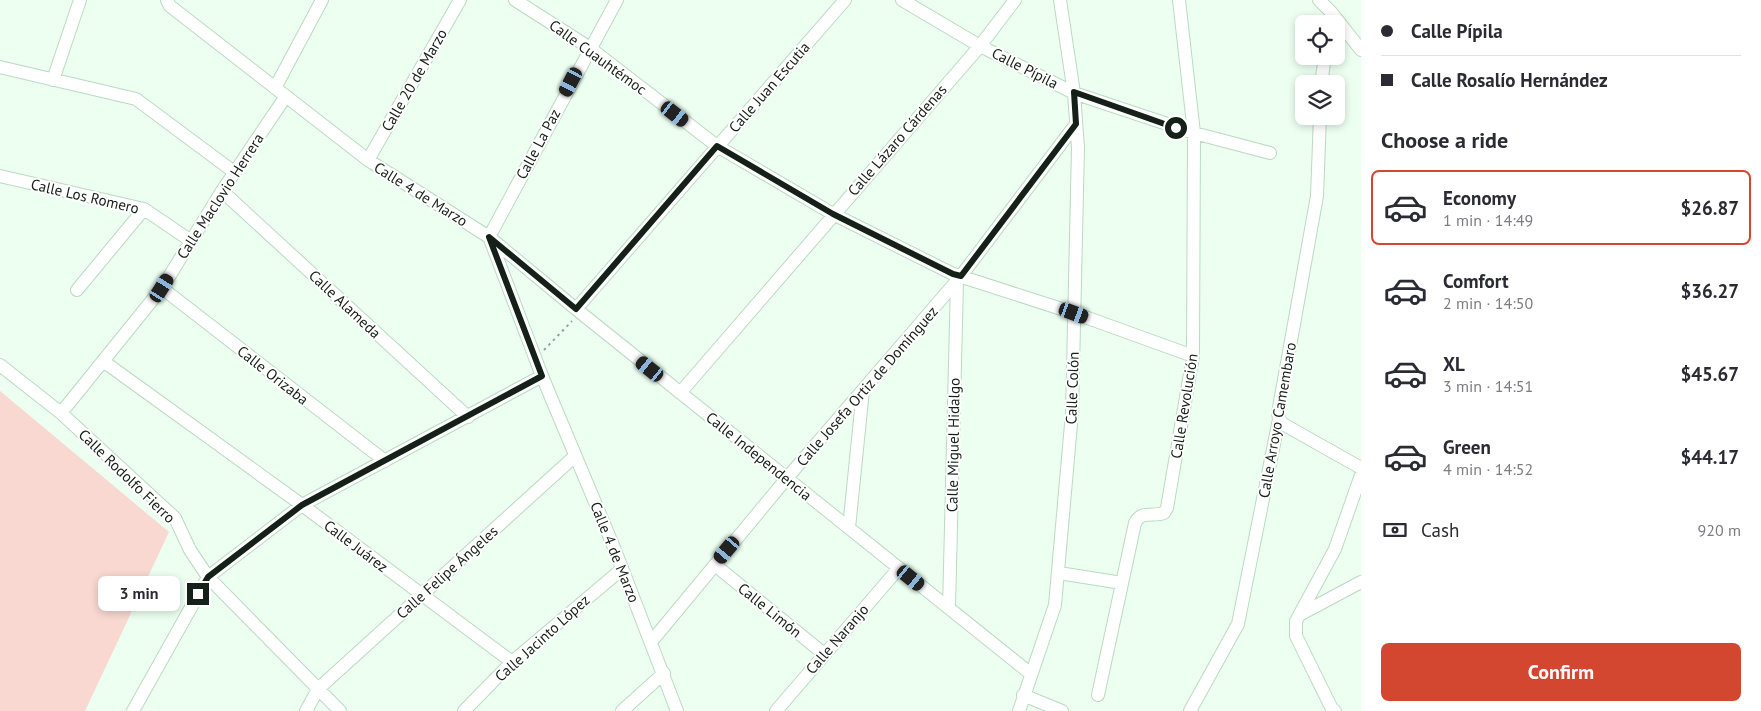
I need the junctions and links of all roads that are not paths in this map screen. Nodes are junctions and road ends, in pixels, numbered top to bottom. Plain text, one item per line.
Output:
1 (80, 0) edge
2 (167, 0) edge
3 (322, 0) edge
4 (460, 0) edge
5 (515, 0) edge
6 (617, 0) edge
7 (845, 0) edge
8 (902, 0) edge
9 (1015, 0) edge
10 (1060, 0) edge
11 (1179, 0) edge
12 (1319, 0) edge
13 (178, 5) edge
14 (1328, 15) edge
15 (1345, 33) edge
16 (980, 46) junction
17 (590, 48) junction
18 (1361, 50) edge
19 (0, 67) edge
20 (53, 80) junction
21 (275, 88) junction
22 (1074, 92) junction
23 (286, 96) junction
24 (1076, 124) junction
25 (1320, 125) edge
26 (1194, 134) junction
27 (717, 146) junction
28 (1270, 153) dead end
29 (368, 160) junction
30 (234, 172) junction
31 (0, 176) edge
32 (222, 191) junction
33 (144, 209) junction
34 (833, 214) junction
35 (489, 237) junction
36 (191, 242) junction
37 (959, 279) junction
38 (162, 288) junction
39 (77, 290) dead end
40 (576, 309) junction
41 (1074, 313) junction
42 (1194, 356) junction
43 (103, 361) junction
44 (0, 366) edge
45 (542, 376) junction
46 (863, 390) junction
47 (680, 393) junction
48 (61, 413) junction
49 (468, 417) junction
50 (1279, 419) junction
51 (575, 456) junction
52 (385, 461) junction
53 (1361, 468) edge
54 (1361, 475) edge
55 (787, 478) junction
56 (302, 505) junction
57 (849, 528) junction
58 (715, 565) junction
59 (899, 568) junction
60 (622, 569) junction
61 (1059, 573) junction
62 (208, 577) junction
63 (1361, 582) edge
64 (1122, 583) junction
65 (422, 595) junction
66 (949, 608) junction
67 (1300, 614) junction
68 (651, 642) junction
69 (824, 654) junction
70 (512, 662) junction
71 (664, 673) junction
72 (1031, 674) junction
73 (318, 689) junction
74 (1098, 694) dead end
75 (1023, 695) junction
76 (133, 711) edge
77 (306, 711) edge
78 (340, 711) edge
79 (464, 711) edge
80 (622, 711) edge
81 (677, 711) edge
82 (776, 711) edge
83 (1019, 711) edge
84 (1062, 711) edge
85 (1190, 711) edge
86 (1335, 711) edge

1 - 20 street
2 - 13 street, Calle 4 de Marzo
3 - 21 street
4 - 29 street, Calle 20 de Marzo
5 - 17 street, Calle Cuauhtémoc
6 - 17 street, Calle La Paz
7 - 27 street, Calle Juan Escutia
8 - 16 street, Calle Pípila
9 - 16 street, Calle Lázaro Cárdenas
10 - 22 street, Calle Colón
11 - 26 street, Calle Revolución
12 - 14 street
13 - 21 street, Calle 4 de Marzo
15 - 18 street
16 - 22 street, Calle Pípila
16 - 34 street, Calle Lázaro Cárdenas
17 - 27 street, Calle Cuauhtémoc
17 - 35 street, Calle La Paz
19 - 20 street
20 - 30 street
21 - 23 street, Calle 4 de Marzo
22 - 24 street, Calle Colón
22 - 26 street, Calle Pípila
23 - 29 street, Calle 4 de Marzo
23 - 30 street, Calle Maclovio Herrera
24 - 37 street, Calle Josefa Ortiz de Domínguez
24 - 41 street, Calle Colón
25 - 50 street, Calle Arroyo Camembaro
26 - 28 street, Calle Pípila
26 - 42 street, Calle Revolución
27 - 34 street, Calle Cuauhtémoc
27 - 40 street, Calle Juan Escutia
29 - 35 street, Calle 4 de Marzo
30 - 32 street, Calle Maclovio Herrera
31 - 33 street, Calle Los Romero
32 - 36 street, Calle Maclovio Herrera
32 - 49 street, Calle Alameda
33 - 36 street, Calle Los Romero
33 - 39 street
34 - 37 street, Calle Cuauhtémoc
34 - 47 street, Calle Lázaro Cárdenas
35 - 40 street, Calle Independencia
35 - 45 street, Calle 4 de Marzo
36 - 38 street, Calle Maclovio Herrera
37 - 41 street, Calle Cuauhtémoc
37 - 46 street, Calle Josefa Ortiz de Domínguez
37 - 66 street, Calle Miguel Hidalgo
38 - 43 street, Calle Maclovio Herrera
38 - 52 street, Calle Orizaba
40 - 47 street, Calle Independencia
41 - 42 street, Calle Cuauhtémoc
41 - 61 street, Calle Colón
42 - 64 street, Calle Revolución
43 - 48 street, Calle Maclovio Herrera
43 - 56 street, Calle Juárez
44 - 48 street, Calle Rodolfo Fierro
45 - 49 street
45 - 51 street, Calle 4 de Marzo
46 - 55 street, Calle Josefa Ortiz de Domínguez
46 - 57 street
47 - 55 street, Calle Independencia
48 - 62 street, Calle Rodolfo Fierro
49 - 52 street
50 - 53 street
50 - 85 street, Calle Arroyo Camembaro
51 - 60 street, Calle 4 de Marzo
51 - 65 street, Calle Felipe Ángeles
52 - 56 street
54 - 67 street
55 - 57 street, Calle Independencia
55 - 58 street, Calle Josefa Ortiz de Domínguez
56 - 62 street
56 - 65 street, Calle Juárez
57 - 59 street, Calle Independencia
58 - 68 street, Calle Josefa Ortiz de Domínguez
58 - 69 street, Calle Limón
59 - 66 street, Calle Independencia
59 - 69 street, Calle Naranjo
60 - 68 street, Calle 4 de Marzo
60 - 70 street, Calle Jacinto López
61 - 64 street
61 - 72 street, Calle Colón
62 - 73 street, Calle Rodolfo Fierro
62 - 76 street
63 - 67 street
64 - 74 street, Calle Revolución
65 - 70 street, Calle Juárez
65 - 73 street, Calle Felipe Ángeles
66 - 72 street, Calle Independencia
67 - 86 street
68 - 71 street, Calle 4 de Marzo
69 - 82 street, Calle Naranjo
70 - 79 street, Calle Jacinto López
71 - 80 street
71 - 81 street, Calle 4 de Marzo
72 - 75 street, Calle Colón
73 - 77 street, Calle Felipe Ángeles
73 - 78 street, Calle Rodolfo Fierro
75 - 83 street, Calle Colón
75 - 84 street

